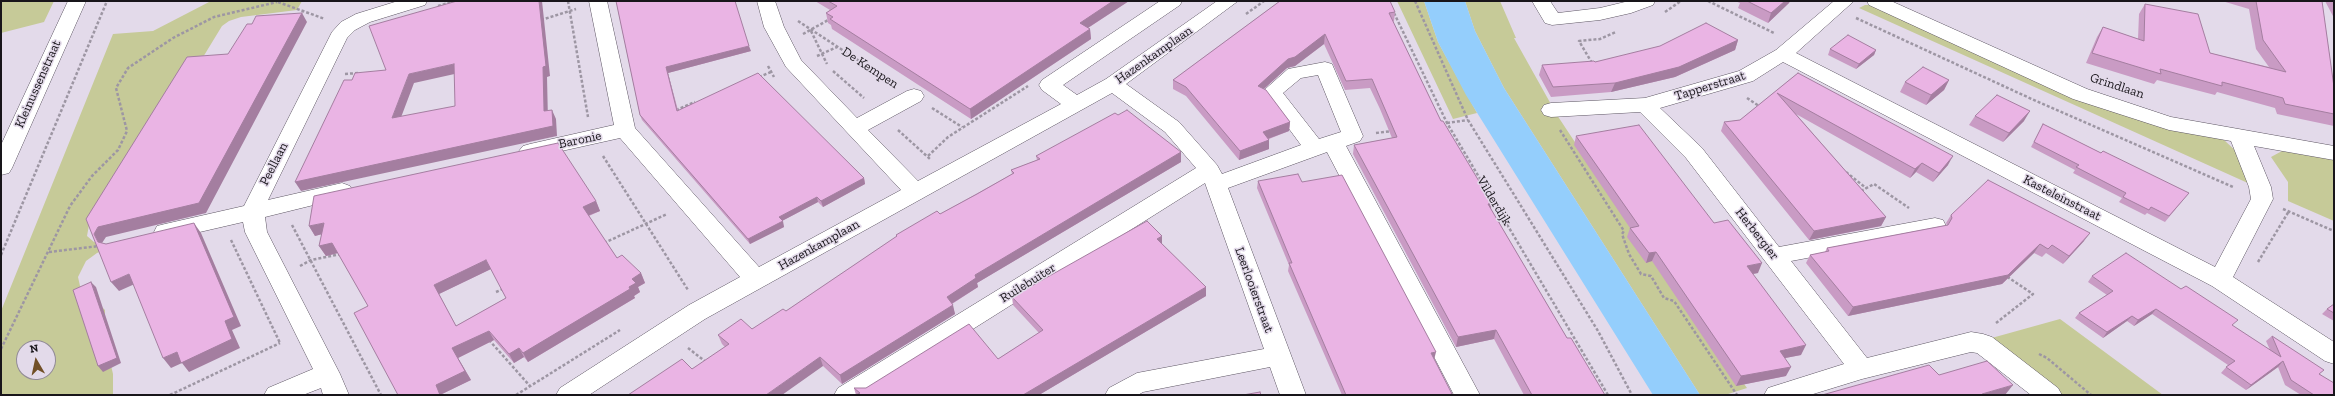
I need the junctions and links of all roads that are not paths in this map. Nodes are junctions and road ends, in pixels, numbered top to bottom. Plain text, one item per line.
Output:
1 (77, 1) edge
2 (418, 1) edge
3 (766, 1) edge
4 (1173, 1) edge
5 (1229, 1) edge
6 (1541, 1) edge
7 (1646, 1) edge
8 (1876, 1) edge
9 (599, 2) edge
10 (1840, 4) edge
11 (1790, 49) junction
12 (1113, 84) junction
13 (914, 96) road end
14 (1076, 104) junction
15 (1645, 105) junction
16 (1551, 110) road end
17 (855, 128) junction
18 (625, 130) junction
19 (2239, 135) junction
20 (2334, 153) edge
21 (507, 156) edge
22 (1, 168) edge
23 (1213, 177) junction
24 (361, 188) edge
25 (916, 192) junction
26 (253, 211) junction
27 (1935, 226) edge
28 (144, 236) edge
29 (1774, 256) junction
30 (757, 279) junction
31 (2220, 280) junction
32 (2334, 354) edge
33 (1278, 356) junction
34 (1862, 369) junction
35 (332, 385) edge
36 (277, 395) edge
37 (569, 395) edge
38 (847, 395) edge
39 (1118, 395) edge
40 (1294, 395) edge
41 (1466, 395) edge
42 (1777, 395) edge
43 (2049, 395) edge

1 - 22 street, Kleinussenstraat
2 - 26 street, Peellaan
3 - 17 street
4 - 14 street
5 - 12 street, Hazenkamplaan
6 - 7 street
8 - 19 street, Grindlaan
9 - 18 street
10 - 11 street, Tapperstraat
11 - 15 street, Tapperstraat
11 - 31 street, Kasteleinstraat
12 - 14 street, Hazenkamplaan
12 - 23 street, Leerlooierstraat
13 - 17 street
14 - 25 street, Hazenkamplaan
15 - 16 street, Tapperstraat
15 - 29 street, Herbergier
17 - 25 street
18 - 21 street, Baronie
18 - 30 street
19 - 20 street, Grindlaan
19 - 31 street
23 - 33 street, Leerlooierstraat
23 - 38 street, Ruilebuiter
23 - 41 street
24 - 26 street
25 - 30 street, Hazenkamplaan
26 - 28 street
26 - 35 street, Peellaan
27 - 29 street
29 - 34 street, Herbergier
30 - 37 street, Hazenkamplaan
31 - 32 street, Kasteleinstraat
33 - 39 street
33 - 40 street, Leerlooierstraat
34 - 42 street
34 - 43 street
35 - 36 street, Peellaan

